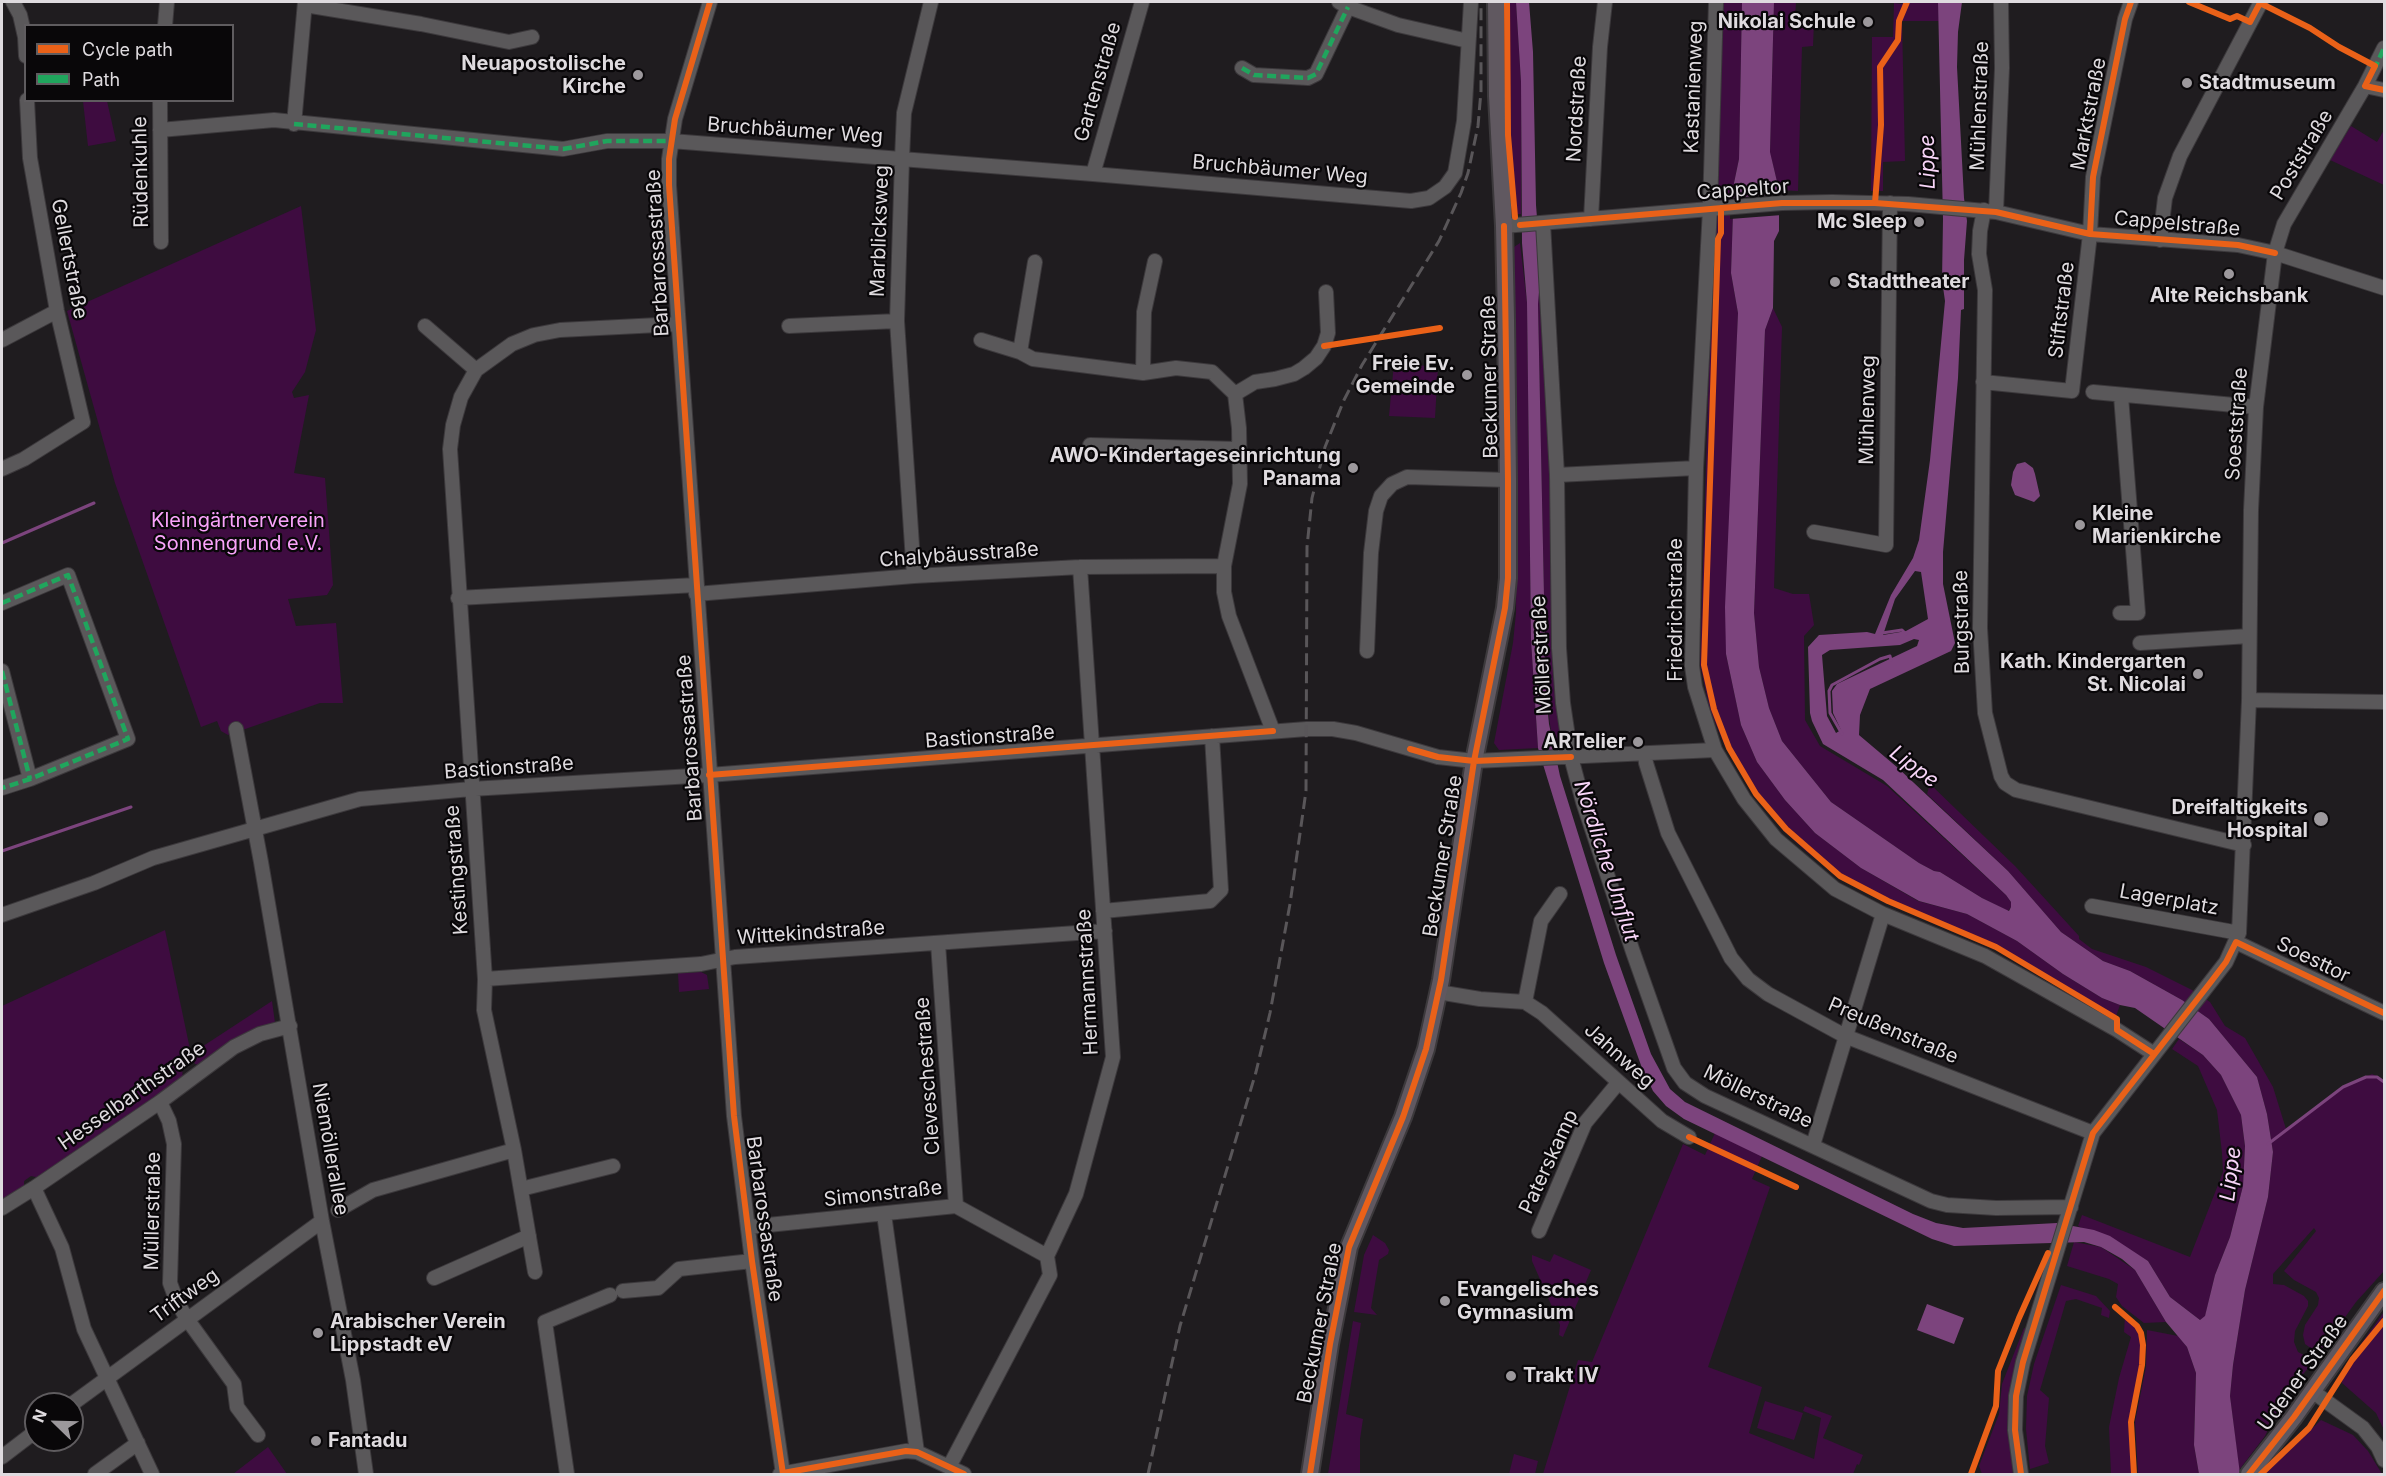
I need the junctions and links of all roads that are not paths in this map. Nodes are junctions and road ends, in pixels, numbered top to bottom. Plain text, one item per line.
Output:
1 (13, 2) edge
2 (167, 2) edge
3 (710, 2) edge
4 (931, 2) edge
5 (1142, 2) edge
6 (1471, 2) edge
7 (1496, 2) edge
8 (1605, 2) edge
9 (1716, 2) edge
10 (2001, 2) edge
11 (2130, 2) edge
12 (2261, 2) edge
13 (305, 3) edge
14 (1343, 4) edge
15 (165, 24) edge
16 (24, 33) edge
17 (532, 37) dead end
18 (1468, 41) junction
19 (2385, 48) edge
20 (1242, 68) dead end
21 (2365, 86) junction
22 (2385, 90) edge
23 (27, 102) edge
24 (160, 102) edge
25 (294, 124) junction
26 (160, 130) junction
27 (671, 141) junction
28 (902, 159) junction
29 (1093, 174) junction
30 (1890, 203) junction
31 (1710, 209) junction
32 (1983, 210) junction
33 (1591, 219) junction
34 (1541, 223) junction
35 (1512, 226) junction
36 (2090, 234) junction
37 (2160, 240) junction
38 (161, 243) dead end
39 (2275, 253) junction
40 (1155, 261) dead end
41 (1035, 262) dead end
42 (2385, 288) edge
43 (1326, 292) dead end
44 (57, 311) junction
45 (897, 321) junction
46 (678, 324) junction
47 (425, 326) dead end
48 (789, 326) dead end
49 (2, 340) edge
50 (981, 340) dead end
51 (1020, 352) junction
52 (476, 369) junction
53 (1143, 373) junction
54 (1983, 382) junction
55 (2093, 392) dead end
56 (1235, 394) junction
57 (2121, 396) junction
58 (2256, 407) junction
59 (1090, 446) dead end
60 (1239, 449) junction
61 (1696, 468) junction
62 (2, 470) edge
63 (1557, 475) junction
64 (1508, 480) junction
65 (1814, 532) dead end
66 (1224, 566) junction
67 (1080, 567) junction
68 (914, 576) junction
69 (696, 589) junction
70 (458, 598) junction
71 (2, 603) edge
72 (2120, 613) dead end
73 (2249, 636) junction
74 (2140, 643) dead end
75 (1368, 651) dead end
76 (2, 671) edge
77 (2249, 700) junction
78 (2385, 702) edge
79 (236, 729) dead end
80 (1273, 731) junction
81 (1212, 736) junction
82 (1091, 746) junction
83 (1715, 750) junction
84 (1645, 754) junction
85 (1566, 757) junction
86 (1474, 761) junction
87 (709, 775) junction
88 (30, 779) junction
89 (2, 788) edge
90 (471, 789) junction
91 (255, 831) junction
92 (2244, 845) junction
93 (1560, 894) dead end
94 (2092, 906) dead end
95 (1104, 911) junction
96 (1883, 914) junction
97 (2, 915) edge
98 (1105, 932) junction
99 (2237, 937) junction
100 (938, 943) junction
101 (722, 960) junction
102 (485, 979) junction
103 (1438, 992) junction
104 (1525, 1002) junction
105 (2385, 1013) edge
106 (290, 1026) junction
107 (1845, 1036) junction
108 (2154, 1054) junction
109 (1618, 1083) junction
110 (160, 1102) junction
111 (2093, 1134) junction
112 (1689, 1137) dead end
113 (1813, 1145) junction
114 (514, 1150) junction
115 (613, 1166) dead end
116 (34, 1188) junction
117 (521, 1189) junction
118 (956, 1206) junction
119 (2, 1208) edge
120 (338, 1210) dead end
121 (2070, 1213) junction
122 (884, 1214) junction
123 (322, 1221) junction
124 (748, 1227) junction
125 (1539, 1231) dead end
126 (530, 1236) junction
127 (1047, 1256) junction
128 (752, 1261) junction
129 (535, 1272) dead end
130 (434, 1278) dead end
131 (2385, 1292) edge
132 (187, 1318) junction
133 (106, 1378) junction
134 (2312, 1391) junction
135 (84, 1395) edge
136 (258, 1435) dead end
137 (24, 1440) edge
138 (138, 1443) junction
139 (917, 1452) junction
140 (2, 1457) edge
141 (2385, 1460) edge
142 (949, 1467) junction
143 (2020, 1470) edge
144 (2251, 1472) edge
145 (95, 1474) edge
146 (152, 1474) edge
147 (366, 1474) edge
148 (567, 1474) edge
149 (782, 1474) edge
150 (964, 1474) edge
151 (1310, 1474) edge

1 - 16 street
2 - 15 street
3 - 27 street, Barbarossastraße
4 - 28 street, Marblicksweg
5 - 29 street, Gartenstraße
6 - 18 street
7 - 35 main road, Beckumer Straße
8 - 33 street, Nordstraße
9 - 31 street, Kastanienweg
10 - 32 street, Mühlenstraße
11 - 36 street, Marktstraße
12 - 37 street
13 - 17 street
13 - 25 street
14 - 18 street
14 - 20 street
18 - 29 street, Bruchbäumer Weg
19 - 21 street, Poststraße
21 - 22 street
21 - 39 street, Poststraße
23 - 44 street, Gellertstraße
24 - 26 street, Rüdenkuhle
25 - 26 street, Bruchbäumer Weg
25 - 27 street, Bruchbäumer Weg
26 - 38 street, Rüdenkuhle
27 - 28 street, Bruchbäumer Weg
27 - 46 street, Barbarossastraße
28 - 29 street, Bruchbäumer Weg
28 - 45 street, Marblicksweg
30 - 31 street, Cappeltor
30 - 32 street, Cappeltor
30 - 65 street, Mühlenweg
31 - 33 street, Cappeltor
31 - 61 street, Friedrichstraße
32 - 36 street, Cappelstraße
32 - 54 street, Burgstraße
33 - 34 street, Cappeltor
34 - 35 street, Cappeltor
34 - 63 street, Möllerstraße
35 - 64 main road, Beckumer Straße
36 - 37 street, Cappelstraße
36 - 54 street, Stiftstraße
37 - 39 street, Cappelstraße
39 - 42 street, Cappelstraße
39 - 58 street, Soeststraße
40 - 53 street
41 - 51 street
43 - 56 street
44 - 49 street
44 - 62 street, Gellertstraße
45 - 48 street, Marblicksweg
45 - 68 street, Marblicksweg
46 - 52 street, Kestingstraße
46 - 69 street, Barbarossastraße
47 - 52 street
50 - 51 street
51 - 53 street
52 - 70 street, Kestingstraße
53 - 56 street
54 - 92 street, Burgstraße
55 - 57 street
56 - 60 street
57 - 58 street
57 - 72 street
58 - 73 street, Soeststraße
59 - 60 street
60 - 66 street
61 - 63 street
61 - 83 street, Friedrichstraße
63 - 85 street, Möllerstraße
64 - 75 street
64 - 86 main road, Beckumer Straße
66 - 67 street, Chalybäusstraße
66 - 80 street
67 - 68 street, Chalybäusstraße
67 - 82 street, Hermannstraße
68 - 69 street, Chalybäusstraße
69 - 70 street, Chalybäusstraße
69 - 87 street, Barbarossastraße
70 - 90 street, Kestingstraße
71 - 88 street
73 - 74 street
73 - 77 street, Soeststraße
76 - 88 street
77 - 78 street
77 - 92 street, Soeststraße
79 - 91 street
80 - 81 street, Bastionstraße
80 - 86 street, Bastionstraße
81 - 82 street, Bastionstraße
81 - 95 street
82 - 87 street, Bastionstraße
82 - 95 street, Hermannstraße
83 - 84 street, Bastionstraße
83 - 96 street, Friedrichstraße
84 - 85 street, Bastionstraße
84 - 107 street, Preußenstraße
85 - 86 street, Bastionstraße
85 - 113 street, Möllerstraße
86 - 103 main road, Beckumer Straße
87 - 90 street, Bastionstraße
87 - 101 street, Barbarossastraße
88 - 89 street
90 - 91 street, Bastionstraße
90 - 102 street, Kestingstraße
91 - 97 street, Bastionstraße
91 - 106 street, Niemöllerallee
92 - 99 street
93 - 104 street
94 - 99 street, Lagerplatz
95 - 98 street, Hermannstraße
96 - 107 street
96 - 108 street, Friedrichstraße
98 - 100 street, Wittekindstraße
98 - 127 street, Hermannstraße
99 - 105 street, Soesttor
99 - 108 street
100 - 101 street, Wittekindstraße
100 - 118 street, Cleveschestraße
101 - 102 street, Wittekindstraße
101 - 124 street, Barbarossastraße
102 - 114 street, Kestingstraße
103 - 104 street
103 - 151 main road, Beckumer Straße
104 - 109 street, Jahnweg
106 - 110 street, Hesselbarthstraße
106 - 123 street, Niemöllerallee
107 - 111 street, Preußenstraße
107 - 113 street
108 - 111 street
109 - 112 street, Jahnweg
109 - 125 street, Paterskamp
110 - 116 street, Hesselbarthstraße
110 - 132 street, Müllerstraße
111 - 121 street
113 - 121 street, Möllerstraße
114 - 117 street, Kestingstraße
114 - 120 street
115 - 117 street
116 - 119 street, Hesselbarthstraße
116 - 133 street
117 - 126 street, Kestingstraße
118 - 122 street, Simonstraße
118 - 127 street, Simonstraße
121 - 143 street
122 - 124 street, Simonstraße
122 - 139 street
123 - 132 street, Triftweg
123 - 147 street, Niemöllerallee
124 - 128 street, Barbarossastraße
126 - 129 street, Kestingstraße
126 - 130 street
127 - 142 street, Hermannstraße
128 - 148 street, Barbarossastraße
128 - 149 street, Barbarossastraße
131 - 134 main road, Udener Straße
132 - 133 street, Triftweg
132 - 136 street, Müllerstraße
133 - 135 street, Triftweg
133 - 138 street
134 - 141 street
134 - 144 main road, Udener Straße
137 - 140 street
138 - 145 street
138 - 146 street
139 - 142 street
139 - 149 street
142 - 150 street

